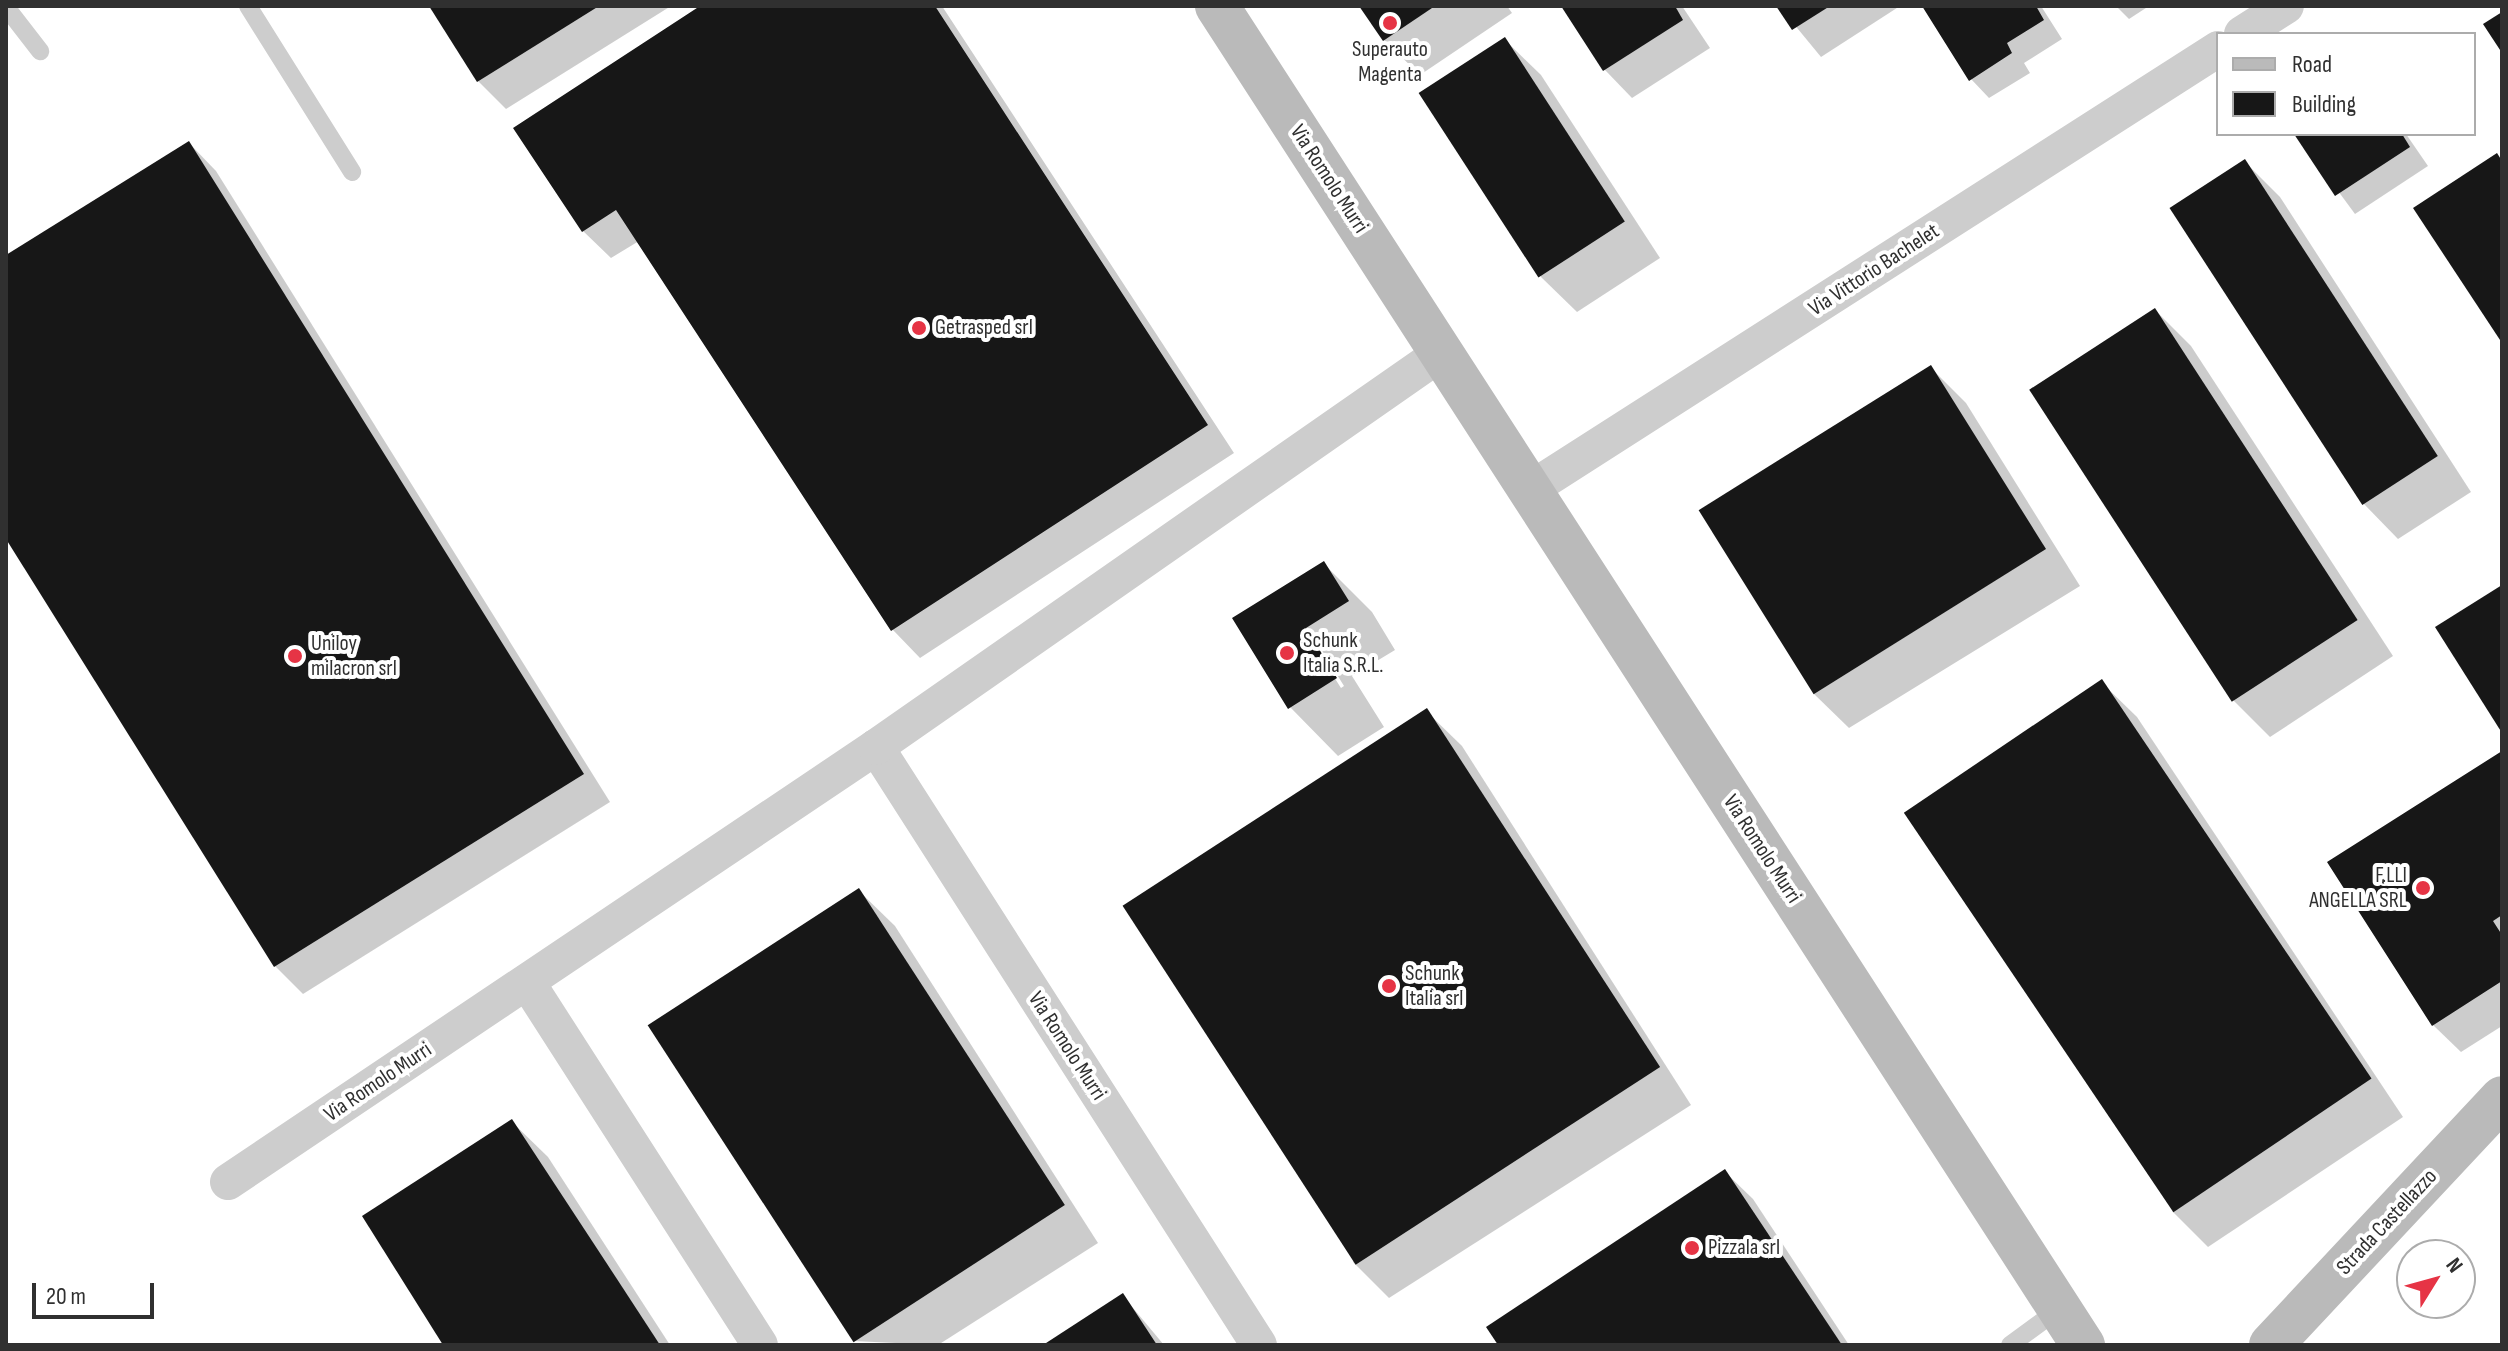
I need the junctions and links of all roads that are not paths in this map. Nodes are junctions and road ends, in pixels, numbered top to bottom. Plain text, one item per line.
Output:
1 (248, 6) edge
2 (1217, 6) edge
3 (2286, 6) edge
4 (6, 7) edge
5 (2245, 32) edge
6 (2216, 50) edge
7 (40, 51) dead end
8 (352, 172) dead end
9 (1441, 353) junction
10 (1529, 490) junction
11 (876, 747) junction
12 (527, 982) junction
13 (2502, 1098) edge
14 (228, 1182) dead end
15 (2059, 1309) junction
16 (760, 1345) edge
17 (1259, 1345) edge
18 (2010, 1345) edge
19 (2083, 1345) edge
20 (2271, 1345) edge

1 - 8 lane
2 - 9 street, Via Romolo Murri
3 - 5 street
4 - 7 lane
6 - 10 street, Via Vittorio Bachelet
9 - 10 street, Via Romolo Murri
9 - 11 street, Via Romolo Murri
10 - 15 street, Via Romolo Murri
11 - 12 street, Via Romolo Murri
11 - 17 street, Via Romolo Murri
12 - 14 street, Via Romolo Murri
12 - 16 street
13 - 20 street, Strada Castellazzo
15 - 18 lane
15 - 19 street, Via Romolo Murri

